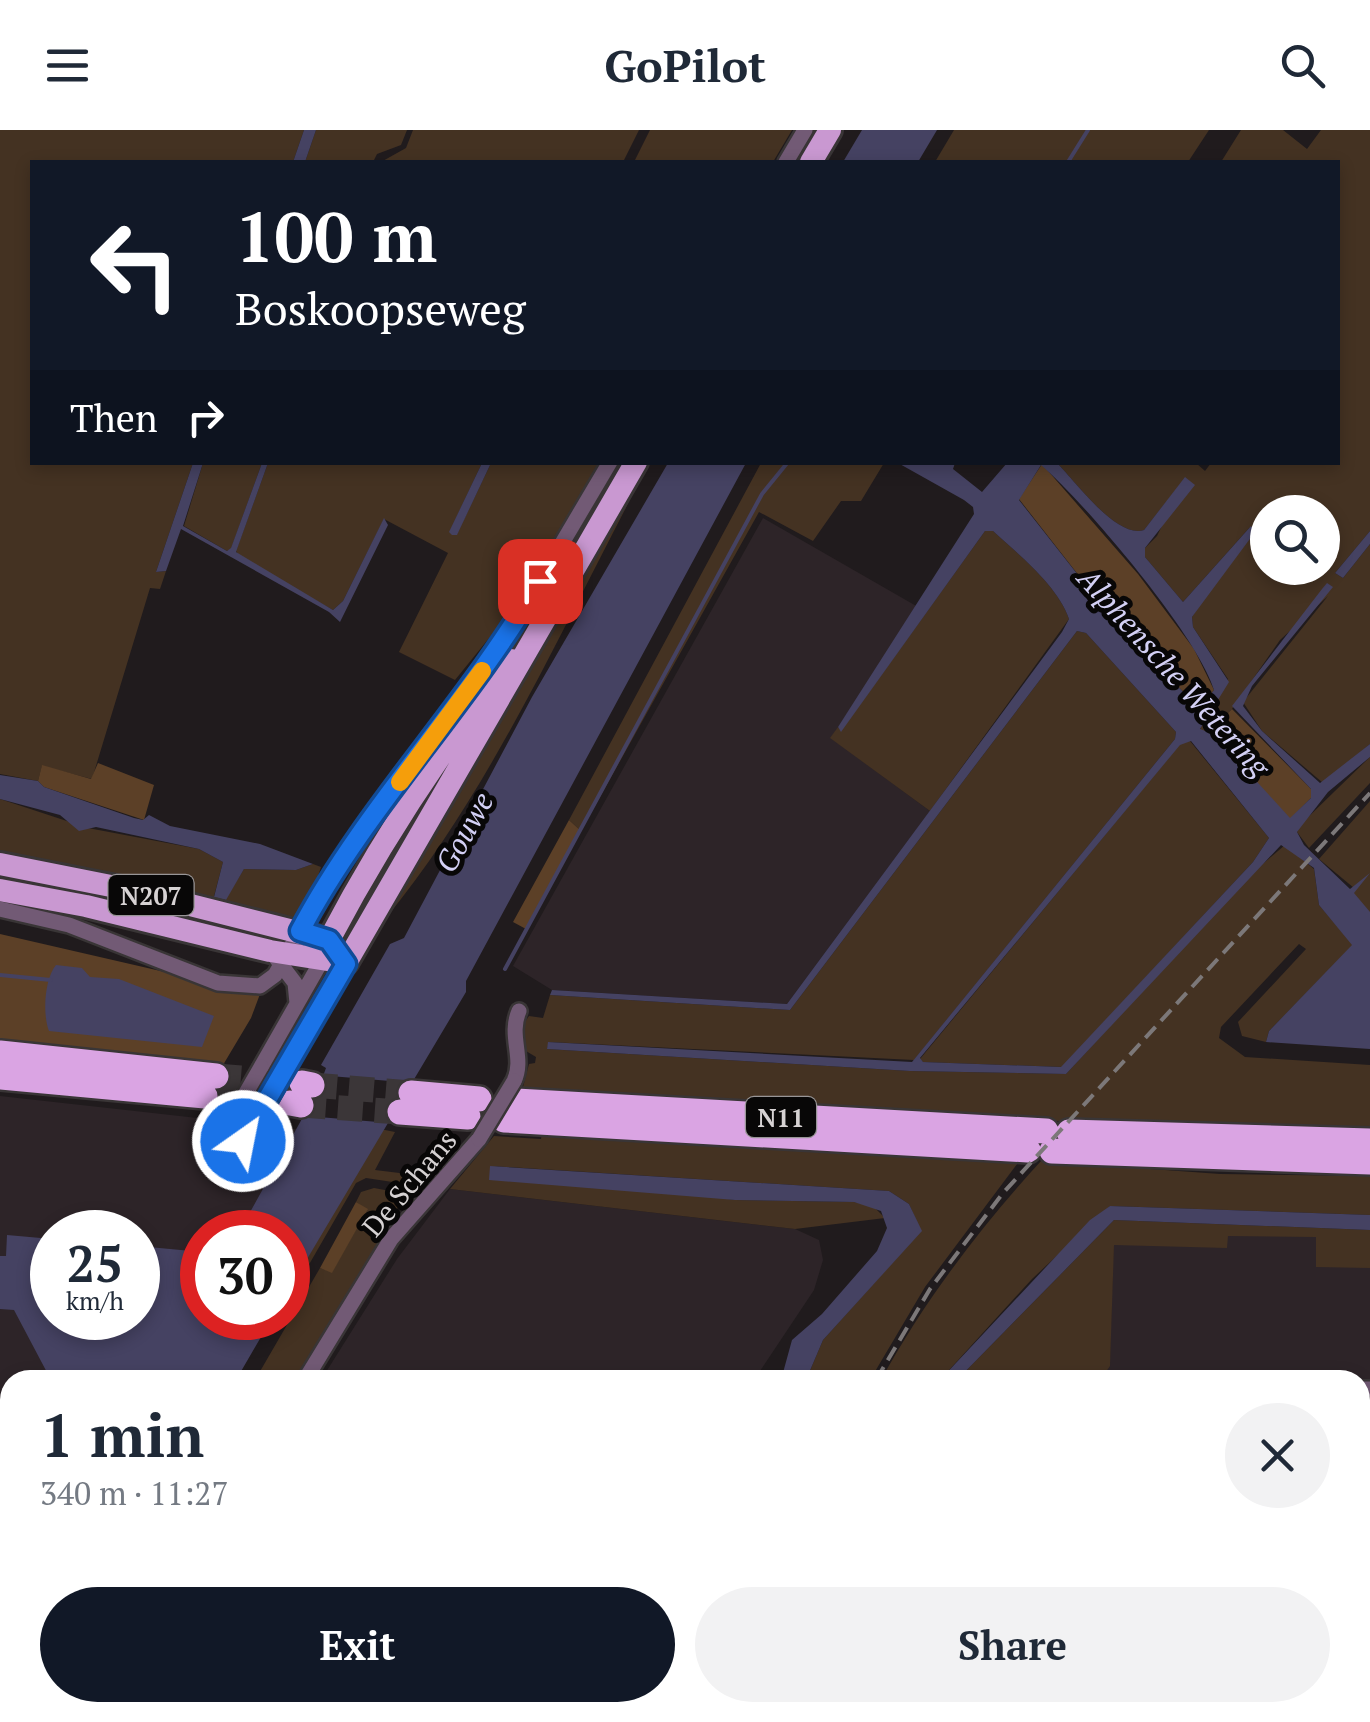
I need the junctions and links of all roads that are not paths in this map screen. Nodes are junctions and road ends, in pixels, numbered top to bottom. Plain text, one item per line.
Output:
1 (805, 130) edge
2 (830, 130) edge
3 (787, 160) edge
4 (812, 160) edge
5 (608, 465) edge
6 (634, 465) edge
7 (556, 602) junction
8 (0, 864) edge
9 (0, 890) edge
10 (0, 909) edge
11 (341, 915) junction
12 (300, 931) junction
13 (333, 955) junction
14 (279, 957) junction
15 (296, 1007) junction
16 (519, 1011) dead end
17 (0, 1053) edge
18 (0, 1077) edge
19 (511, 1101) junction
20 (405, 1103) tunnel mouth
21 (476, 1118) junction
22 (1049, 1141) junction
23 (1370, 1141) edge
24 (1370, 1162) edge
25 (311, 1370) edge

1 - 3 street
2 - 4 main road
5 - 12 street
6 - 7 main road
7 - 11 main road
7 - 13 main road
8 - 12 main road, N207
9 - 14 main road, N207
10 - 14 street
11 - 12 main road
11 - 13 main road
12 - 13 main road
12 - 14 street
13 - 14 main road, N207
13 - 15 street
13 - 15 street, bridge
14 - 15 street
16 - 19 street
17 - 18 highway
19 - 21 street, De Schans, bridge
19 - 22 highway, N11
20 - 21 highway
21 - 25 street, De Schans
22 - 23 highway, N11
22 - 24 highway, N11

